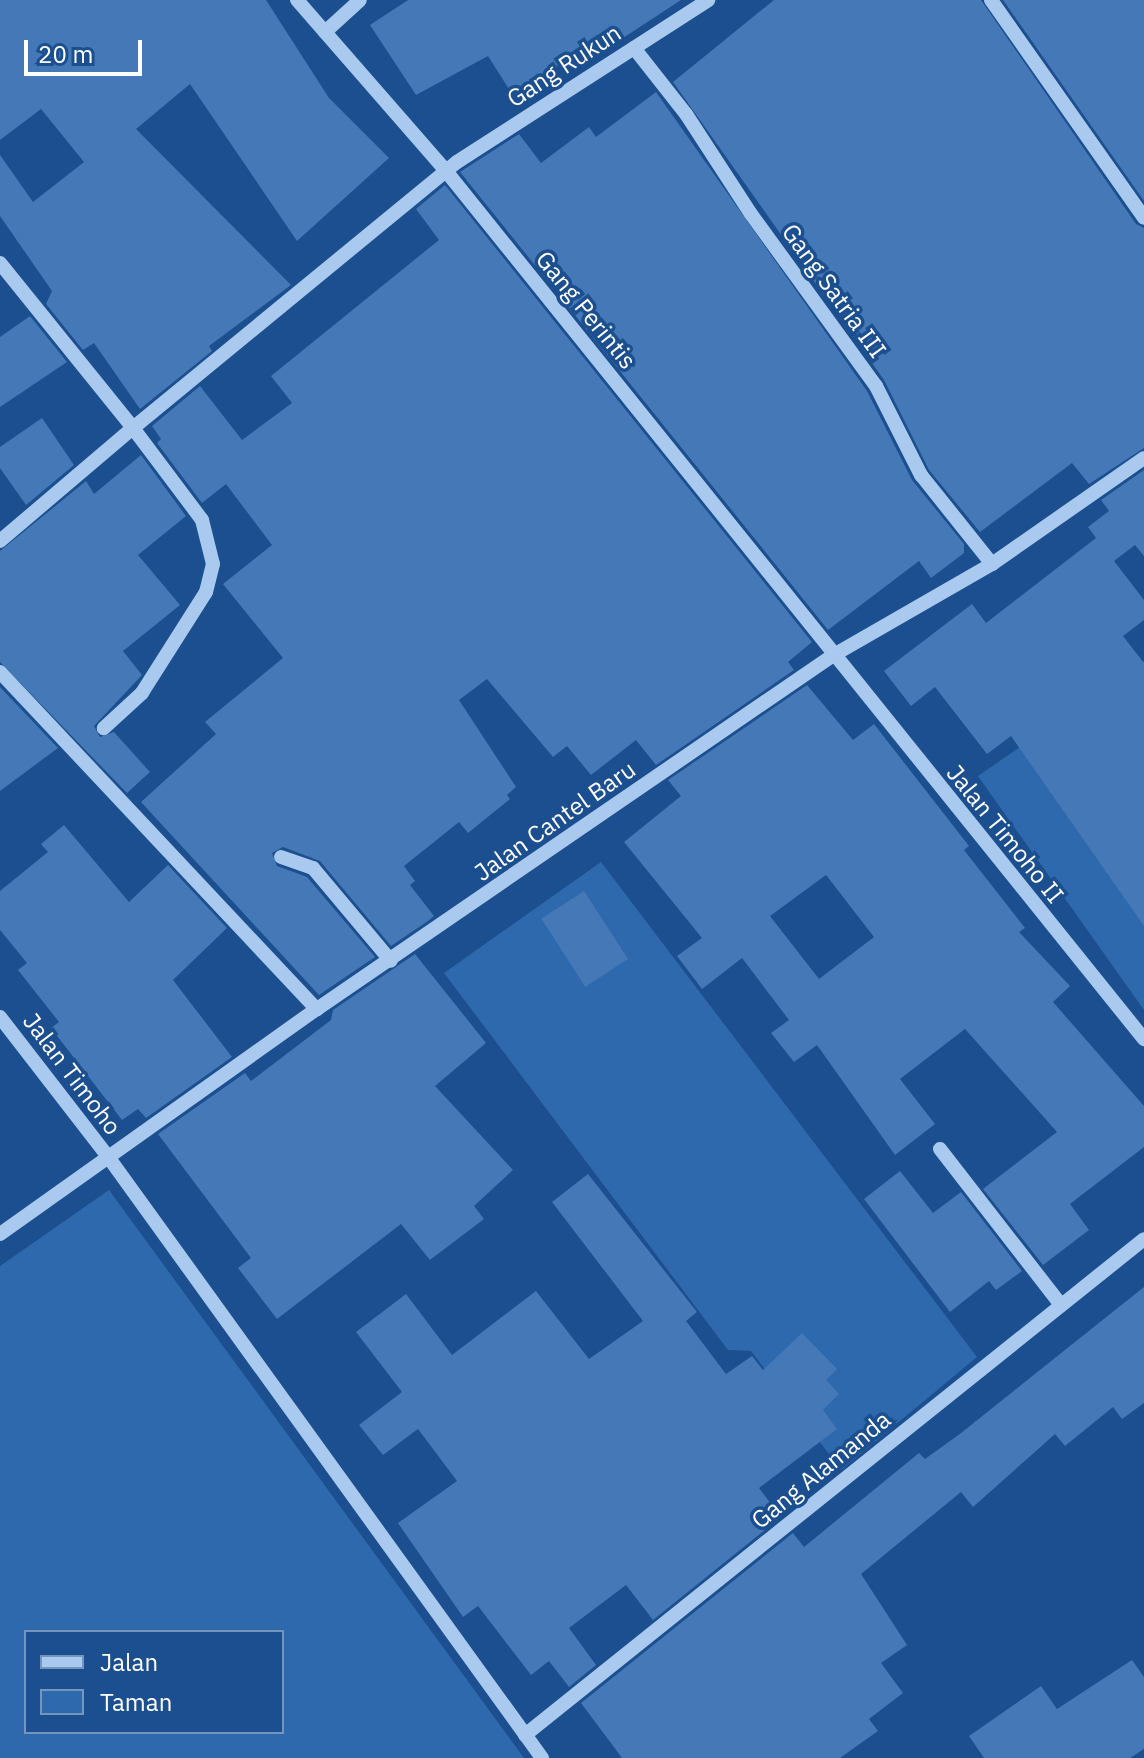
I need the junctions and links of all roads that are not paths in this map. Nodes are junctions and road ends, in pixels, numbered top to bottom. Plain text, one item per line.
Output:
1 (297, 0) edge
2 (360, 0) edge
3 (708, 0) edge
4 (991, 0) edge
5 (325, 32) junction
6 (634, 48) junction
7 (446, 171) junction
8 (1144, 218) edge
9 (0, 263) edge
10 (133, 428) junction
11 (1144, 458) edge
12 (0, 541) edge
13 (992, 564) junction
14 (832, 656) junction
15 (0, 672) edge
16 (104, 728) dead end
17 (281, 857) dead end
18 (391, 961) junction
19 (317, 1009) junction
20 (0, 1017) edge
21 (1144, 1039) edge
22 (940, 1149) dead end
23 (109, 1158) junction
24 (0, 1234) edge
25 (1144, 1239) edge
26 (1061, 1305) junction
27 (525, 1735) junction
28 (542, 1758) edge

1 - 5 street, Gang Perintis
2 - 5 street
3 - 6 street, Gang Rukun
4 - 8 street
5 - 7 street, Gang Perintis
6 - 7 street, Gang Rukun
6 - 13 street, Gang Satria III
7 - 10 street, Gang Rukun
7 - 14 street, Gang Perintis
9 - 10 street
10 - 12 street, Gang Rukun
10 - 16 street
11 - 13 street, Jalan Cantel Baru
13 - 14 street, Jalan Cantel Baru
14 - 18 street, Jalan Cantel Baru
14 - 21 street, Jalan Timoho II
15 - 19 street
17 - 18 street
18 - 19 street, Jalan Cantel Baru
19 - 23 street, Jalan Cantel Baru
20 - 23 street, Jalan Timoho
22 - 26 street
23 - 24 street, Jalan Cantel Baru
23 - 27 street, Jalan Timoho
25 - 26 street, Gang Alamanda
26 - 27 street, Gang Alamanda
27 - 28 street, Jalan Timoho

